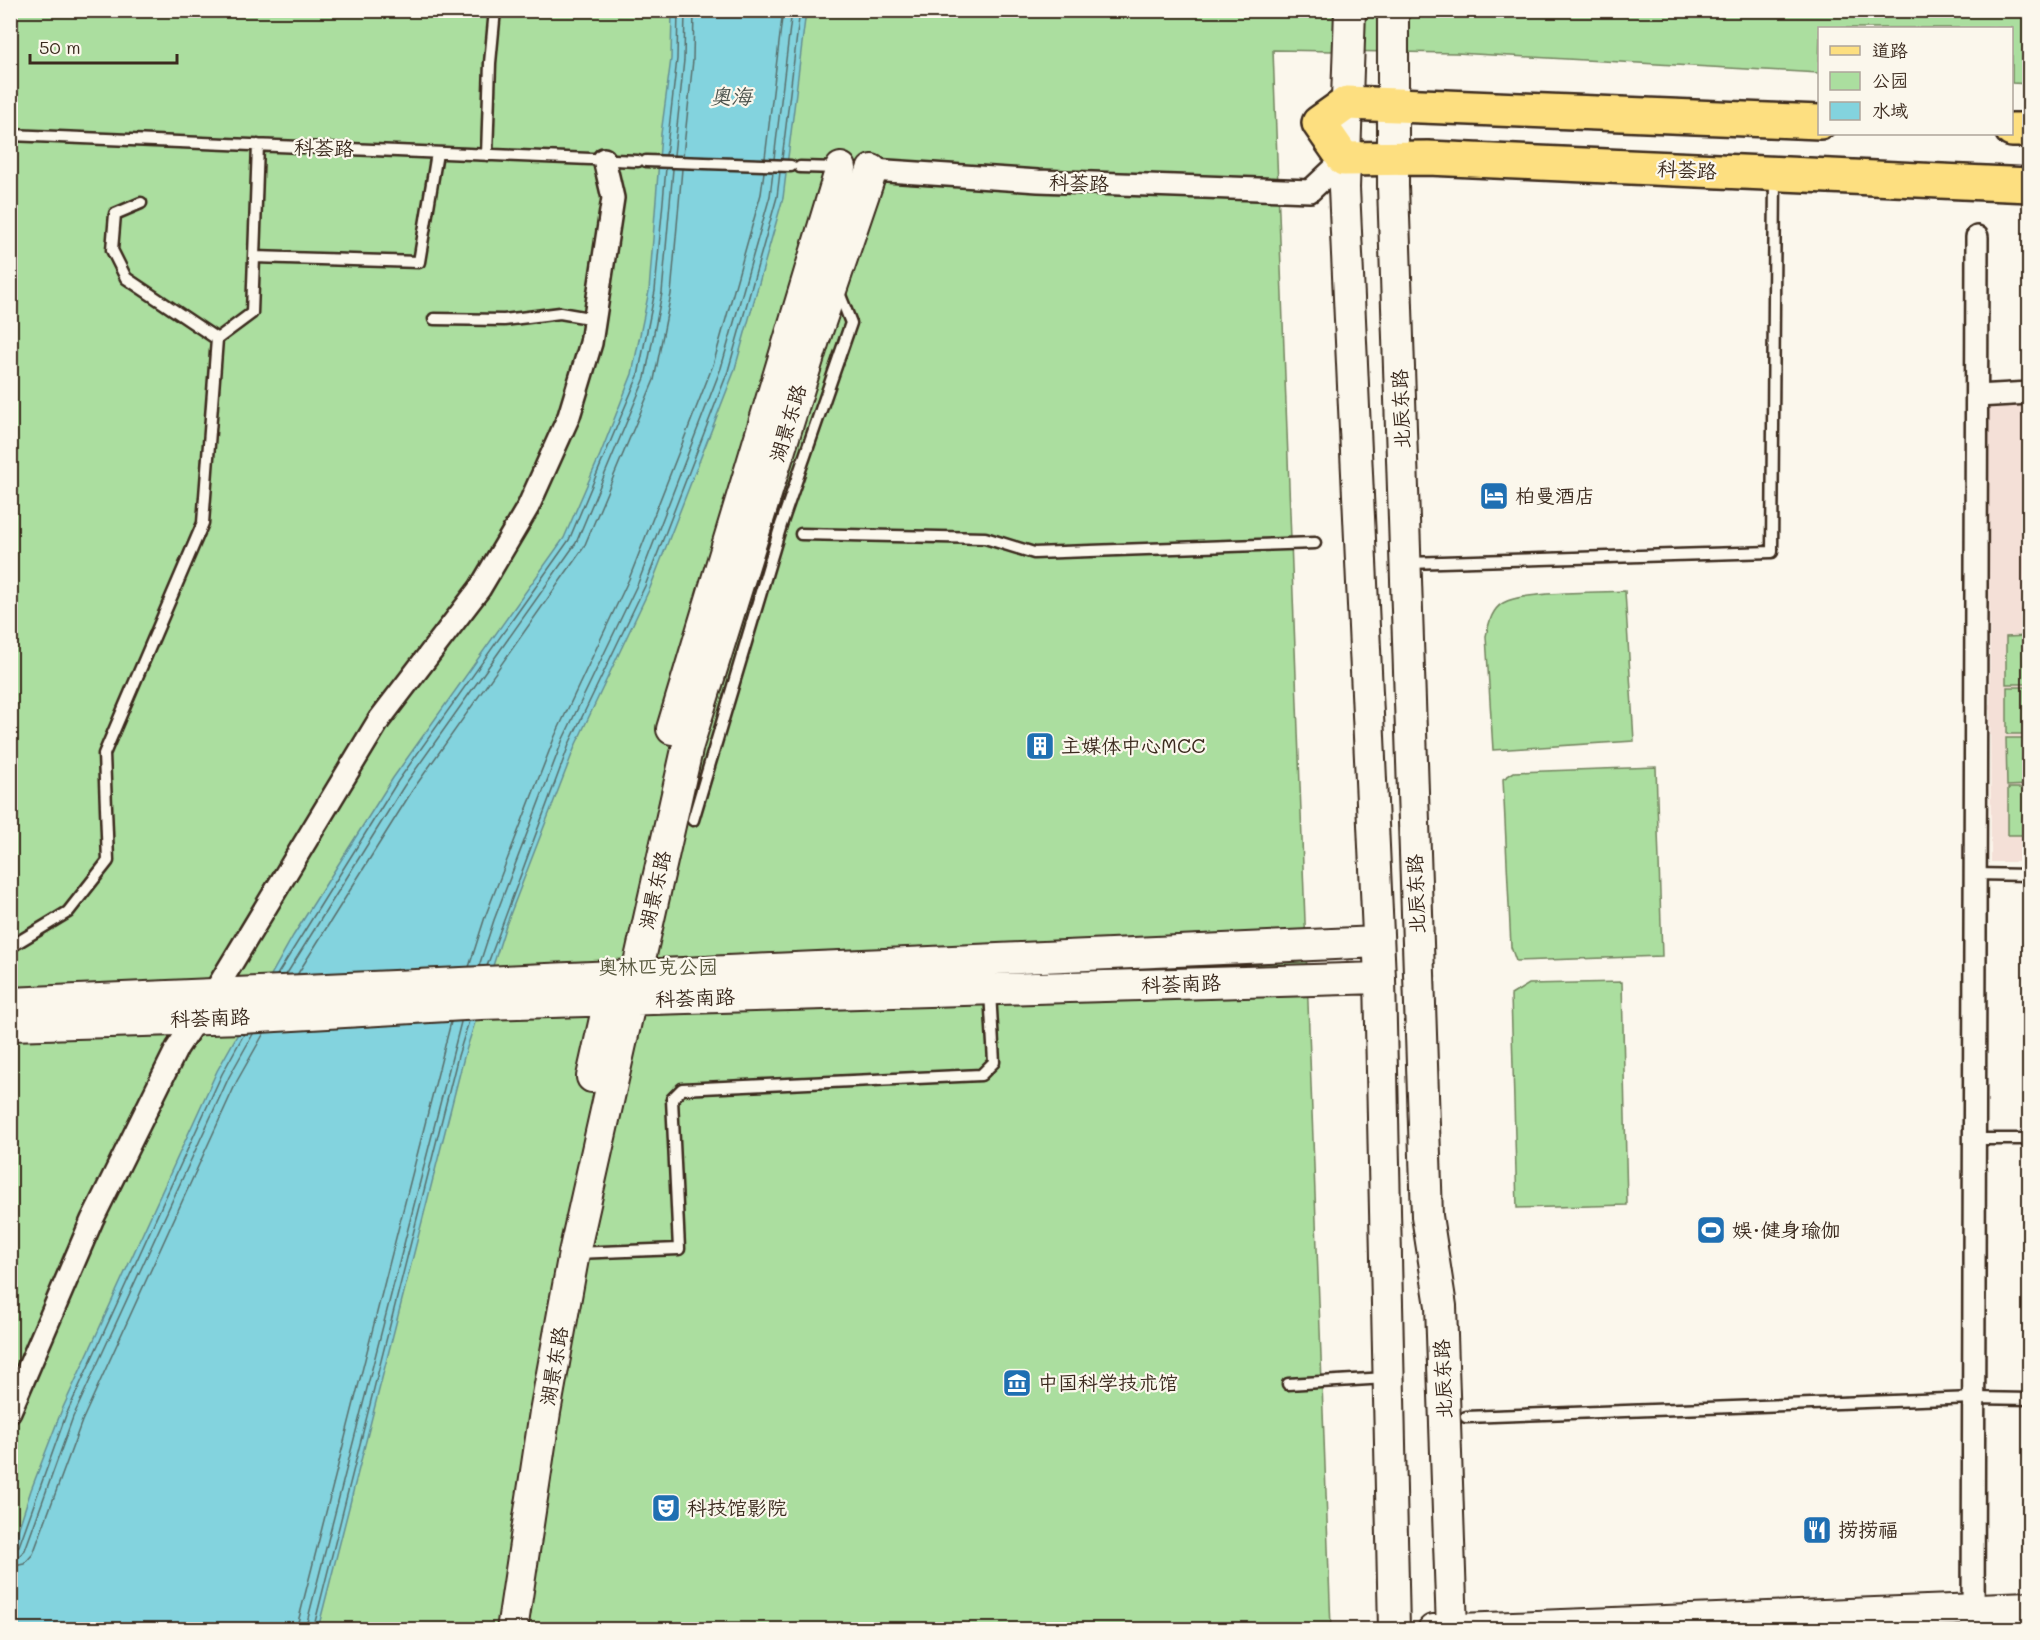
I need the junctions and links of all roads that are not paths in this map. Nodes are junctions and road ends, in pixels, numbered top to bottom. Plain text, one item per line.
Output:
1 (495, 10) edge
2 (1350, 10) edge
3 (1392, 10) edge
4 (1347, 103) junction
5 (1392, 103) junction
6 (1818, 122) edge
7 (2013, 130) edge
8 (2030, 130) edge
9 (10, 135) edge
10 (258, 145) junction
11 (437, 153) junction
12 (487, 154) junction
13 (1393, 158) junction
14 (604, 159) junction
15 (1344, 159) junction
16 (857, 169) junction
17 (1775, 174) junction
18 (2030, 185) edge
19 (141, 203) dead end
20 (1977, 237) dead end
21 (254, 257) junction
22 (832, 259) junction
23 (434, 319) dead end
24 (595, 319) junction
25 (217, 339) junction
26 (2030, 393) edge
27 (1977, 396) junction
28 (801, 534) dead end
29 (1315, 543) dead end
30 (1405, 563) junction
31 (693, 820) dead end
32 (1975, 874) junction
33 (2030, 875) edge
34 (1378, 942) junction
35 (10, 947) edge
36 (1380, 978) junction
37 (622, 988) junction
38 (990, 989) junction
39 (10, 1003) edge
40 (204, 1007) junction
41 (10, 1024) edge
42 (1975, 1139) junction
43 (2030, 1139) edge
44 (574, 1253) junction
45 (1387, 1378) junction
46 (1288, 1384) dead end
47 (1974, 1398) junction
48 (2030, 1399) edge
49 (10, 1412) edge
50 (1466, 1417) dead end
51 (2030, 1607) edge
52 (1973, 1619) edge
53 (494, 1629) edge
54 (512, 1629) edge
55 (1394, 1629) edge
56 (1432, 1629) edge
57 (1452, 1629) edge

1 - 12 lane
2 - 4 street
3 - 5 street, 北辰东路
4 - 5 main road
4 - 15 main road
5 - 6 main road
5 - 13 street, 北辰东路
7 - 8 main road
9 - 10 lane, 科荟路
10 - 11 lane, 科荟路
10 - 21 lane
11 - 12 lane, 科荟路
11 - 21 lane
12 - 14 lane, 科荟路
13 - 15 main road, 科荟路
13 - 17 main road, 科荟路
13 - 30 street, 北辰东路
14 - 16 lane, 科荟路
14 - 24 street
15 - 16 street, 科荟路
15 - 34 street, 北辰东路
16 - 22 street, 湖景东路
17 - 18 main road, 科荟路
17 - 30 lane
19 - 25 lane
20 - 27 street
21 - 25 lane
22 - 31 lane
22 - 37 street, 湖景东路
22 - 37 street, 湖景东路
23 - 24 lane
24 - 40 street
25 - 35 lane
26 - 27 street
27 - 32 street
28 - 29 lane
30 - 57 street, 北辰东路
32 - 33 lane
32 - 42 street
34 - 36 street, 北辰东路
34 - 37 street, 科荟南路
36 - 38 street, 科荟南路
36 - 45 street, 北辰东路
37 - 38 street, 科荟南路
37 - 40 street, 科荟南路
37 - 44 street, 湖景东路
37 - 53 street, 湖景东路
38 - 44 lane
39 - 40 street, 科荟南路
40 - 41 street, 科荟南路
40 - 49 street
42 - 43 lane
42 - 47 street
44 - 54 street, 湖景东路
45 - 46 lane
45 - 55 street, 北辰东路
47 - 48 lane
47 - 50 lane
47 - 52 street
51 - 52 street
52 - 57 street
56 - 57 street

